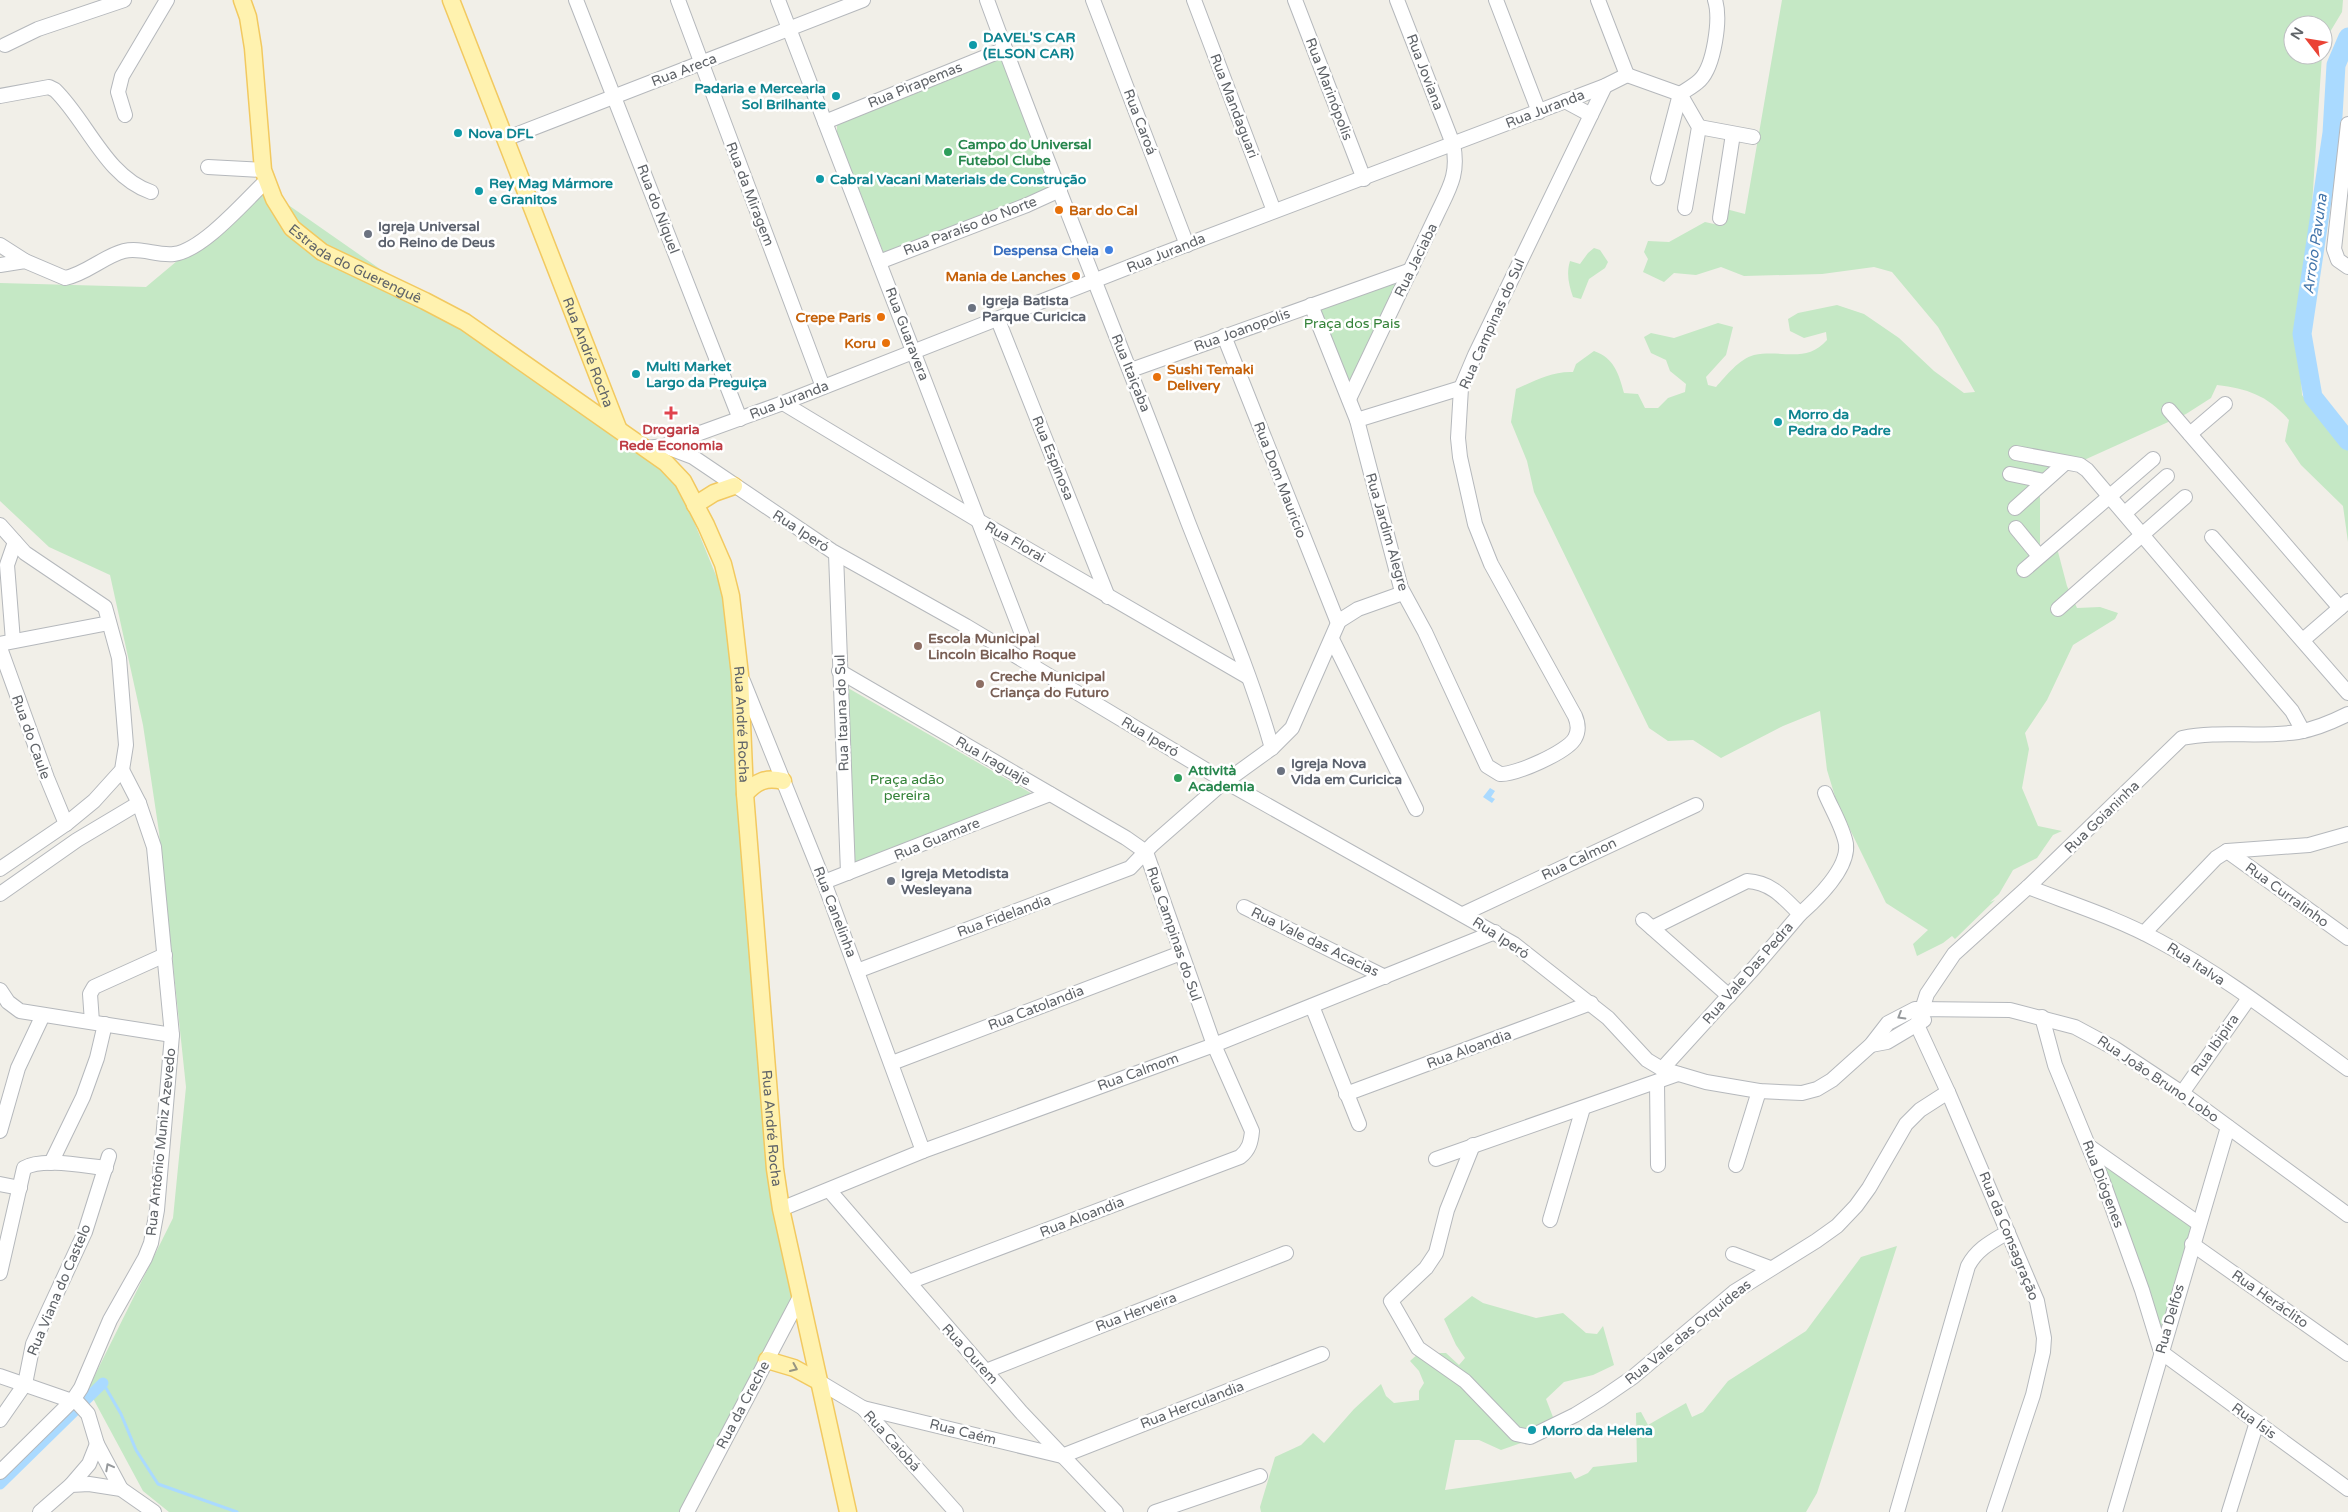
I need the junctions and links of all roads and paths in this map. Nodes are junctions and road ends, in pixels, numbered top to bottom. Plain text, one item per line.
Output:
1 (124, 0) edge
2 (167, 0) edge
3 (242, 0) edge
4 (451, 0) edge
5 (576, 0) edge
6 (678, 0) edge
7 (778, 0) edge
8 (862, 0) edge
9 (987, 0) edge
10 (1093, 0) edge
11 (1194, 0) edge
12 (1295, 0) edge
13 (1396, 0) edge
14 (1496, 0) edge
15 (1598, 0) edge
16 (1715, 0) edge
17 (789, 27) junction
18 (5, 45) dead end
19 (1005, 49) junction
20 (701, 64) junction
21 (1627, 75) junction
22 (1605, 86) junction
23 (1680, 94) junction
24 (0, 96) edge
25 (614, 96) junction
26 (1565, 100) junction
27 (1539, 112) junction
28 (125, 115) dead end
29 (1591, 115) junction
30 (825, 122) junction
31 (2348, 124) edge
32 (1699, 127) junction
33 (1733, 134) junction
34 (1753, 137) dead end
35 (505, 139) junction
36 (1453, 144) junction
37 (208, 168) dead end
38 (265, 176) junction
39 (1658, 178) dead end
40 (1364, 179) junction
41 (1060, 190) junction
42 (151, 192) dead end
43 (1685, 208) dead end
44 (1274, 211) junction
45 (2348, 216) edge
46 (1720, 218) dead end
47 (2336, 231) junction
48 (0, 244) edge
49 (1187, 245) junction
50 (25, 261) junction
51 (879, 262) junction
52 (0, 265) edge
53 (2348, 267) edge
54 (1411, 270) junction
55 (1094, 282) junction
56 (1311, 305) junction
57 (998, 320) junction
58 (1224, 336) junction
59 (914, 352) junction
60 (1131, 370) junction
61 (823, 387) junction
62 (1461, 388) junction
63 (1349, 399) junction
64 (784, 403) junction
65 (2225, 404) dead end
66 (2169, 410) dead end
67 (740, 419) junction
68 (1357, 420) junction
69 (618, 428) junction
70 (706, 432) junction
71 (2190, 434) junction
72 (664, 446) junction
73 (646, 448) junction
74 (2016, 453) dead end
75 (693, 457) junction
76 (2153, 459) dead end
77 (2065, 463) junction
78 (2010, 474) dead end
79 (2167, 476) dead end
80 (720, 477) junction
81 (2044, 481) junction
82 (734, 486) junction
83 (714, 493) junction
84 (2109, 496) junction
85 (2185, 497) dead end
86 (695, 504) junction
87 (2015, 508) dead end
88 (2125, 514) junction
89 (980, 521) junction
90 (0, 525) edge
91 (2016, 528) dead end
92 (2143, 534) junction
93 (2212, 537) dead end
94 (15, 542) junction
95 (836, 554) junction
96 (2039, 556) junction
97 (2024, 570) dead end
98 (1403, 593) junction
99 (1108, 597) junction
100 (2344, 604) edge
101 (2058, 609) dead end
102 (109, 623) junction
103 (1338, 623) junction
104 (1332, 639) junction
105 (2303, 640) junction
106 (4, 645) edge
107 (1035, 668) junction
108 (840, 671) junction
109 (740, 675) junction
110 (1248, 678) junction
111 (2348, 693) edge
112 (2348, 714) edge
113 (2303, 731) junction
114 (1272, 748) junction
115 (122, 770) junction
116 (1500, 774) joint
117 (783, 781) junction
118 (1226, 782) junction
119 (1825, 793) dead end
120 (745, 794) junction
121 (1050, 794) junction
122 (139, 803) junction
123 (1696, 805) dead end
124 (1416, 809) dead end
125 (66, 824) junction
126 (2348, 834) edge
127 (2227, 851) junction
128 (1146, 852) junction
129 (0, 869) edge
130 (848, 873) junction
131 (824, 882) junction
132 (2028, 887) junction
133 (0, 894) edge
134 (1244, 907) dead end
135 (1464, 914) junction
136 (1800, 914) junction
137 (1495, 932) junction
138 (2144, 933) junction
139 (2348, 938) edge
140 (1181, 953) junction
141 (165, 955) junction
142 (857, 971) junction
143 (1385, 977) junction
144 (1729, 996) junction
145 (2249, 998) junction
146 (3, 999) edge
147 (1592, 1003) junction
148 (1312, 1006) junction
149 (1922, 1007) junction
150 (1941, 1010) junction
151 (43, 1015) junction
152 (2042, 1017) junction
153 (99, 1023) junction
154 (1917, 1025) junction
155 (172, 1035) junction
156 (1214, 1045) junction
157 (1871, 1045) junction
158 (892, 1063) junction
159 (2348, 1070) edge
160 (1659, 1076) junction
161 (1759, 1091) junction
162 (1948, 1092) junction
163 (2182, 1093) junction
164 (1346, 1094) junction
165 (1583, 1108) junction
166 (1359, 1124) dead end
167 (2228, 1127) junction
168 (0, 1131) edge
169 (1249, 1145) joint
170 (1473, 1145) junction
171 (2089, 1147) junction
172 (923, 1151) junction
173 (1436, 1159) dead end
174 (50, 1163) junction
175 (1658, 1165) dead end
176 (1736, 1165) dead end
177 (0, 1184) edge
178 (20, 1188) junction
179 (829, 1190) junction
180 (781, 1210) junction
181 (2348, 1215) edge
182 (1550, 1220) dead end
183 (2198, 1223) junction
184 (2008, 1232) junction
185 (2192, 1244) junction
186 (1286, 1253) dead end
187 (1732, 1254) dead end
188 (1770, 1268) junction
189 (0, 1274) edge
190 (908, 1282) junction
191 (800, 1297) junction
192 (2161, 1352) junction
193 (1322, 1354) dead end
194 (2348, 1354) edge
195 (767, 1360) junction
196 (986, 1371) junction
197 (0, 1376) edge
198 (818, 1381) junction
199 (25, 1384) junction
200 (76, 1402) junction
201 (863, 1408) junction
202 (0, 1420) edge
203 (2257, 1422) junction
204 (97, 1444) junction
205 (1062, 1456) junction
206 (0, 1472) edge
207 (1260, 1476) dead end
208 (71, 1485) junction
209 (2347, 1486) edge
210 (121, 1489) junction
211 (40, 1512) edge
212 (154, 1512) edge
213 (687, 1512) edge
214 (848, 1512) edge
215 (956, 1512) edge
216 (1116, 1512) edge
217 (1155, 1512) edge
218 (1898, 1512) edge
219 (1994, 1512) edge
220 (2115, 1512) edge
221 (2229, 1512) edge

1 - 18 street
2 - 28 street
3 - 38 main road, Estrada do Guerenguê
4 - 35 main road, Rua André Rocha
5 - 25 street, Rua do Níquel
6 - 20 street, Rua da Miragem
7 - 17 street, Rua Guaravera
8 - 17 street, Rua Areca
9 - 19 street, Rua Itaiçaba
10 - 49 street, Rua Caroá
11 - 44 street, Rua Mandaguari
12 - 40 street, Rua Marinópolis
13 - 36 street, Rua Joviana
14 - 27 street
15 - 21 street
16 - 23 street
17 - 20 street, Rua Areca
17 - 30 street, Rua Guaravera
19 - 30 street, Rua Pirapemas
19 - 41 street, Rua Itaiçaba
20 - 25 street, Rua Areca
20 - 61 street, Rua da Miragem
21 - 22 street, Rua Juranda
21 - 23 street
22 - 26 street, Rua Juranda
22 - 29 street, Rua Campinas do Sul
23 - 32 street
23 - 39 street
24 - 42 street
25 - 35 street, Rua Areca
25 - 67 street, Rua do Níquel
26 - 27 street, Rua Juranda
26 - 29 street
27 - 36 street, Rua Juranda
29 - 62 street, Rua Campinas do Sul
30 - 51 street, Rua Guaravera
31 - 47 street
32 - 33 street
32 - 43 street
33 - 34 street
33 - 46 street
35 - 69 main road, Rua André Rocha
36 - 40 street, Rua Juranda
36 - 54 street, Rua Jaciaba
37 - 38 street
38 - 50 street
38 - 69 main road, Estrada do Guerenguê
40 - 44 street, Rua Juranda
41 - 51 street, Rua Paraíso do Norte
41 - 55 street, Rua Itaiçaba
44 - 49 street, Rua Juranda
45 - 47 street
47 - 53 street
48 - 50 street
49 - 55 street, Rua Juranda
50 - 52 street
51 - 59 street, Rua Guaravera
54 - 56 street, Rua Joanopolis
54 - 63 street, Rua Jaciaba
55 - 57 street, Rua Juranda
55 - 60 street, Rua Itaiçaba
56 - 58 street, Rua Joanopolis
56 - 63 street, Rua Jardim Alegre
57 - 59 street, Rua Juranda
57 - 99 street, Rua Espinosa
58 - 60 street, Rua Joanopolis
58 - 103 street, Rua Dom Mauricio
59 - 61 street, Rua Juranda
59 - 89 street, Rua Guaravera
60 - 110 street, Rua Itaiçaba
61 - 64 street, Rua Juranda
62 - 68 street
62 - 116 street, Rua Campinas do Sul
63 - 68 street, Rua Jardim Alegre
64 - 67 street, Rua Juranda
64 - 89 street, Rua Florai
65 - 71 street
66 - 71 street
67 - 70 street, Rua Juranda
68 - 98 street, Rua Jardim Alegre
69 - 73 main road, Rua André Rocha
70 - 72 street, Rua Juranda
70 - 75 street
71 - 100 street
72 - 73 street, Rua Juranda
72 - 75 street, Rua Juranda
73 - 86 main road, Rua André Rocha
74 - 77 street
75 - 80 street, Rua Iperó
76 - 84 street
77 - 81 street
77 - 84 street
78 - 81 street
79 - 88 street
80 - 82 street, Rua Iperó
80 - 83 main road
81 - 87 street
82 - 83 main road
82 - 95 street, Rua Iperó
83 - 86 main road
84 - 88 street
84 - 96 street
85 - 92 street
86 - 109 main road, Rua André Rocha
88 - 92 street
89 - 99 street, Rua Florai
89 - 107 street, Rua Guaravera
90 - 94 street
91 - 96 street
92 - 101 street
92 - 113 street
93 - 105 street
94 - 102 street
94 - 106 street, Rua do Caule
95 - 107 street, Rua Iperó
95 - 108 street, Rua Itauna do Sul
96 - 97 street
98 - 103 street
98 - 116 street, Rua Jardim Alegre
99 - 110 street, Rua Florai
100 - 105 street
102 - 106 street
102 - 115 street
103 - 104 street, Rua Campinas do Sul
104 - 114 street, Rua Campinas do Sul
104 - 124 street
105 - 111 street
106 - 125 street, Rua do Caule
107 - 118 street, Rua Iperó
108 - 121 street, Rua Iraguaje
108 - 130 street, Rua Itauna do Sul
109 - 117 street, Rua Canelinha
109 - 120 main road, Rua André Rocha
110 - 114 street, Rua Itaiçaba
112 - 113 street, Rua Goianinha
113 - 132 street, Rua Goianinha
114 - 118 street, Rua Campinas do Sul
115 - 122 street, Rua Antônio Muniz Azevedo
115 - 125 street
117 - 120 main road
117 - 131 street, Rua Canelinha
118 - 128 street, Rua Campinas do Sul
118 - 135 street, Rua Iperó
119 - 136 street
120 - 180 main road, Rua André Rocha
121 - 128 street, Rua Iraguaje
121 - 130 street, Rua Guamare
122 - 133 street
122 - 141 street, Rua Antônio Muniz Azevedo
123 - 135 street, Rua Calmon
125 - 129 street
126 - 127 street
127 - 138 street
127 - 139 street, Rua Curralinho
128 - 140 street, Rua Campinas do Sul
128 - 142 street, Rua Fidelandia
130 - 131 street, Rua Guamare
131 - 142 street, Rua Canelinha
132 - 138 street, Rua Italva
132 - 149 street, Rua Goianinha
134 - 143 street, Rua Vale das Acacias
135 - 137 street, Rua Iperó
136 - 144 street, Rua Vale Das Pedra
136 - 144 street, Rua Vale Das Pedra
137 - 143 street, Rua Calmom
137 - 147 street, Rua Iperó
138 - 145 street, Rua Italva
140 - 156 street, Rua Campinas do Sul
140 - 158 street, Rua Catolandia
141 - 153 street
141 - 155 street, Rua Antônio Muniz Azevedo
142 - 158 street, Rua Canelinha
143 - 148 street, Rua Calmom
144 - 160 street, Rua Vale Das Pedra
145 - 159 street, Rua Italva
145 - 163 street, Rua Ibipira
146 - 151 street
147 - 160 street, Rua Iperó
147 - 164 street, Rua Aloandia
148 - 156 street, Rua Calmom
148 - 164 street
149 - 150 street, Rua João Bruno Lobo
149 - 154 street, Rua Goianinha
149 -> 157 street
150 - 152 street, Rua João Bruno Lobo
150 - 154 street
151 - 153 street
151 - 168 street
152 - 163 street, Rua João Bruno Lobo
152 - 171 street, Rua Diógenes
153 - 155 street
153 - 174 street
154 - 157 street
154 - 162 street, Rua da Consagração
155 - 200 street, Rua Antônio Muniz Azevedo
156 - 169 street, Rua Campinas do Sul
156 - 172 street, Rua Calmom
157 - 161 street
158 - 172 street, Rua Canelinha
160 - 161 street
160 - 165 street
160 - 175 street
161 - 176 street
162 - 184 street, Rua da Consagração
162 - 188 street, Rua Vale das Orquideas
163 - 167 street, Rua João Bruno Lobo
164 - 166 street
165 - 170 street
165 - 182 street
167 - 181 street, Rua João Bruno Lobo
167 - 183 street, Rua Delfos
169 - 190 street, Rua Aloandia
170 - 173 street
170 - 188 street, Rua Vale das Orquideas
171 - 183 street
171 - 192 street, Rua Diógenes
172 - 179 street, Rua Calmom
174 - 178 street
174 - 199 street, Rua Viana do Castelo
177 - 178 street
178 - 189 street
179 - 180 street, Rua Calmom
179 - 190 street, Rua Ourem
180 - 191 main road, Rua André Rocha
183 - 185 street, Rua Delfos
184 - 218 street
184 - 219 street, Rua da Consagração
185 - 192 street, Rua Delfos
185 - 194 street, Rua Heráclito
186 - 196 street, Rua Herveira
187 - 188 street
190 - 196 street, Rua Ourem
191 - 195 street, Rua da Creche
191 - 198 main road, Rua André Rocha
192 - 203 street, Rua Ísis
192 - 220 street, Rua Delfos
193 - 205 street, Rua Herculandia
195 -> 198 main road
195 - 213 street, Rua da Creche
196 - 205 street, Rua Ourem
197 - 199 street
198 - 201 street, Rua Caiobá
198 - 214 main road, Rua André Rocha
199 - 200 street
199 - 202 street, Rua Viana do Castelo
200 - 204 street
200 - 206 street, Rua Antônio Muniz Azevedo
201 - 205 street, Rua Caém
201 - 215 street, Rua Caiobá
203 - 209 street, Rua Ísis
203 - 221 street
204 - 208 street
210 -> 204 street
205 - 216 street, Rua Ourem
207 - 217 street
208 - 210 street
208 - 211 street
210 - 212 street

